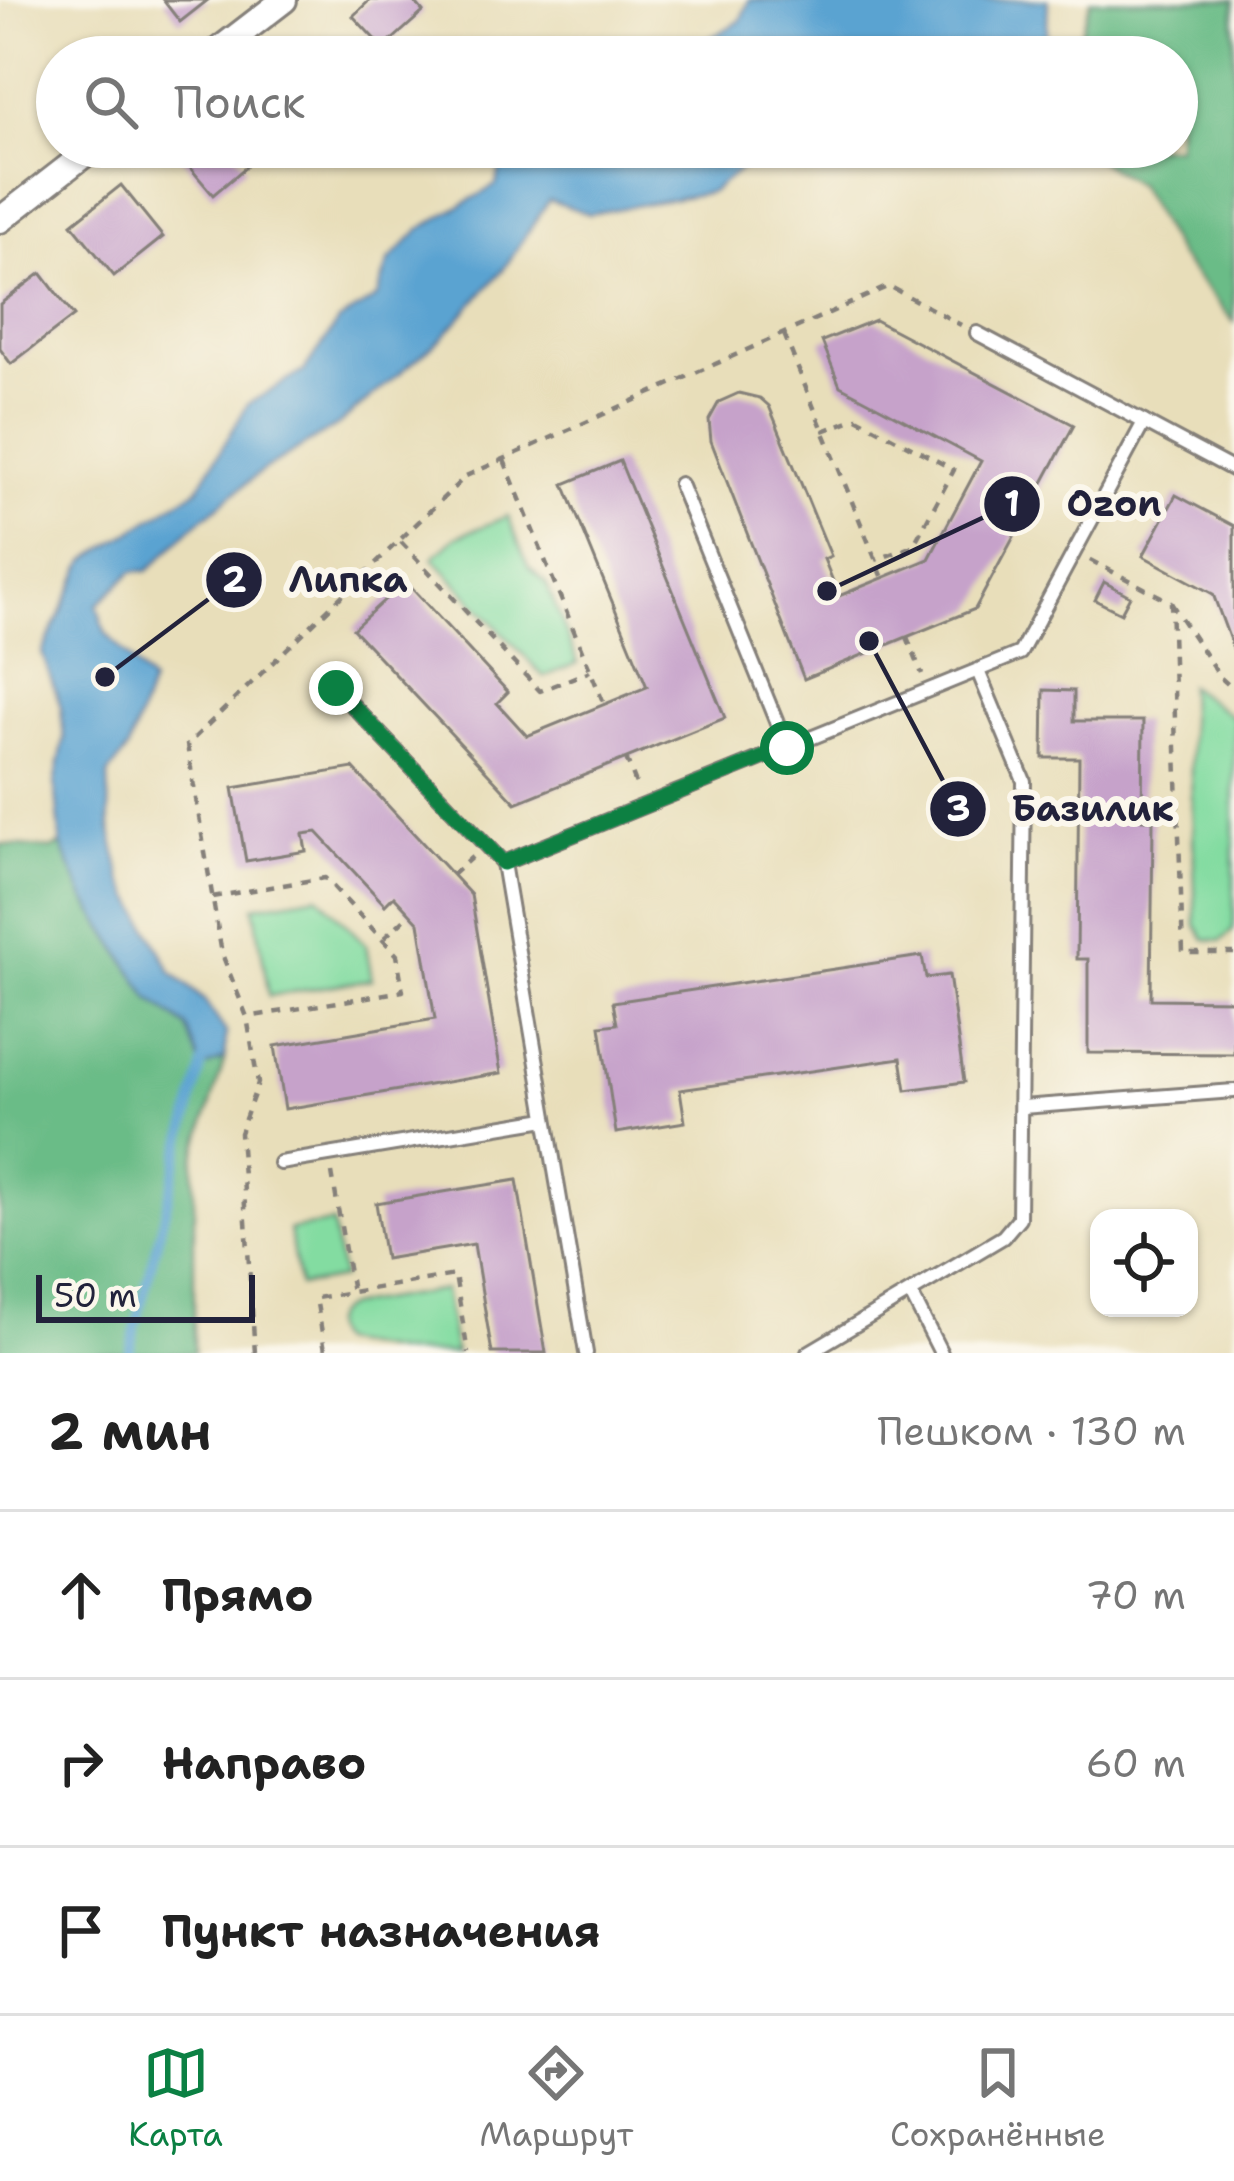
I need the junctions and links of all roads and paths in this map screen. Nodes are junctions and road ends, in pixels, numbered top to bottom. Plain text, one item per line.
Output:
1 (284, 0) edge
2 (237, 36) edge
3 (67, 168) edge
4 (0, 220) edge
5 (977, 333) joint
6 (784, 334) junction
7 (1144, 422) junction
8 (824, 431) junction
9 (504, 458) junction
10 (1234, 470) edge
11 (680, 484) dead end
12 (399, 539) junction
13 (1075, 551) junction
14 (876, 560) junction
15 (883, 578) dead end
16 (1171, 602) junction
17 (907, 637) dead end
18 (590, 670) junction
19 (978, 670) junction
20 (336, 688) dead end
21 (1234, 690) edge
22 (929, 691) junction
23 (604, 704) dead end
24 (787, 748) junction
25 (626, 758) dead end
26 (645, 805) junction
27 (503, 863) junction
28 (212, 897) junction
29 (410, 914) dead end
30 (383, 939) junction
31 (1234, 953) edge
32 (247, 1017) junction
33 (1234, 1090) edge
34 (1022, 1107) junction
35 (546, 1119) junction
36 (329, 1156) junction
37 (280, 1163) dead end
38 (352, 1292) junction
39 (911, 1294) junction
40 (255, 1353) edge
41 (342, 1353) edge
42 (468, 1353) edge
43 (586, 1353) edge
44 (808, 1353) edge
45 (941, 1353) edge

1 - 2 street
3 - 4 street
5 - 6 path
5 - 7 lane
6 - 8 path
6 - 9 path
7 - 10 lane
7 - 13 lane
8 - 14 path
8 - 14 path
9 - 12 path
9 - 18 path
11 - 24 lane
12 - 18 path
12 - 28 path
13 - 16 path
13 - 19 lane
14 - 15 path
16 - 21 path
16 - 31 path
17 - 22 path
18 - 23 path
19 - 22 lane
19 - 34 lane
20 - 27 lane
22 - 24 lane
24 - 26 lane
25 - 26 path
26 - 27 lane
27 - 35 lane
28 - 30 path
28 - 32 path
29 - 30 path
30 - 32 path
32 - 40 path
33 - 34 lane
34 - 39 lane
35 - 36 lane
35 - 43 lane
36 - 37 lane
36 - 38 path
38 - 41 path
38 - 42 path
39 - 44 lane
39 - 45 lane

